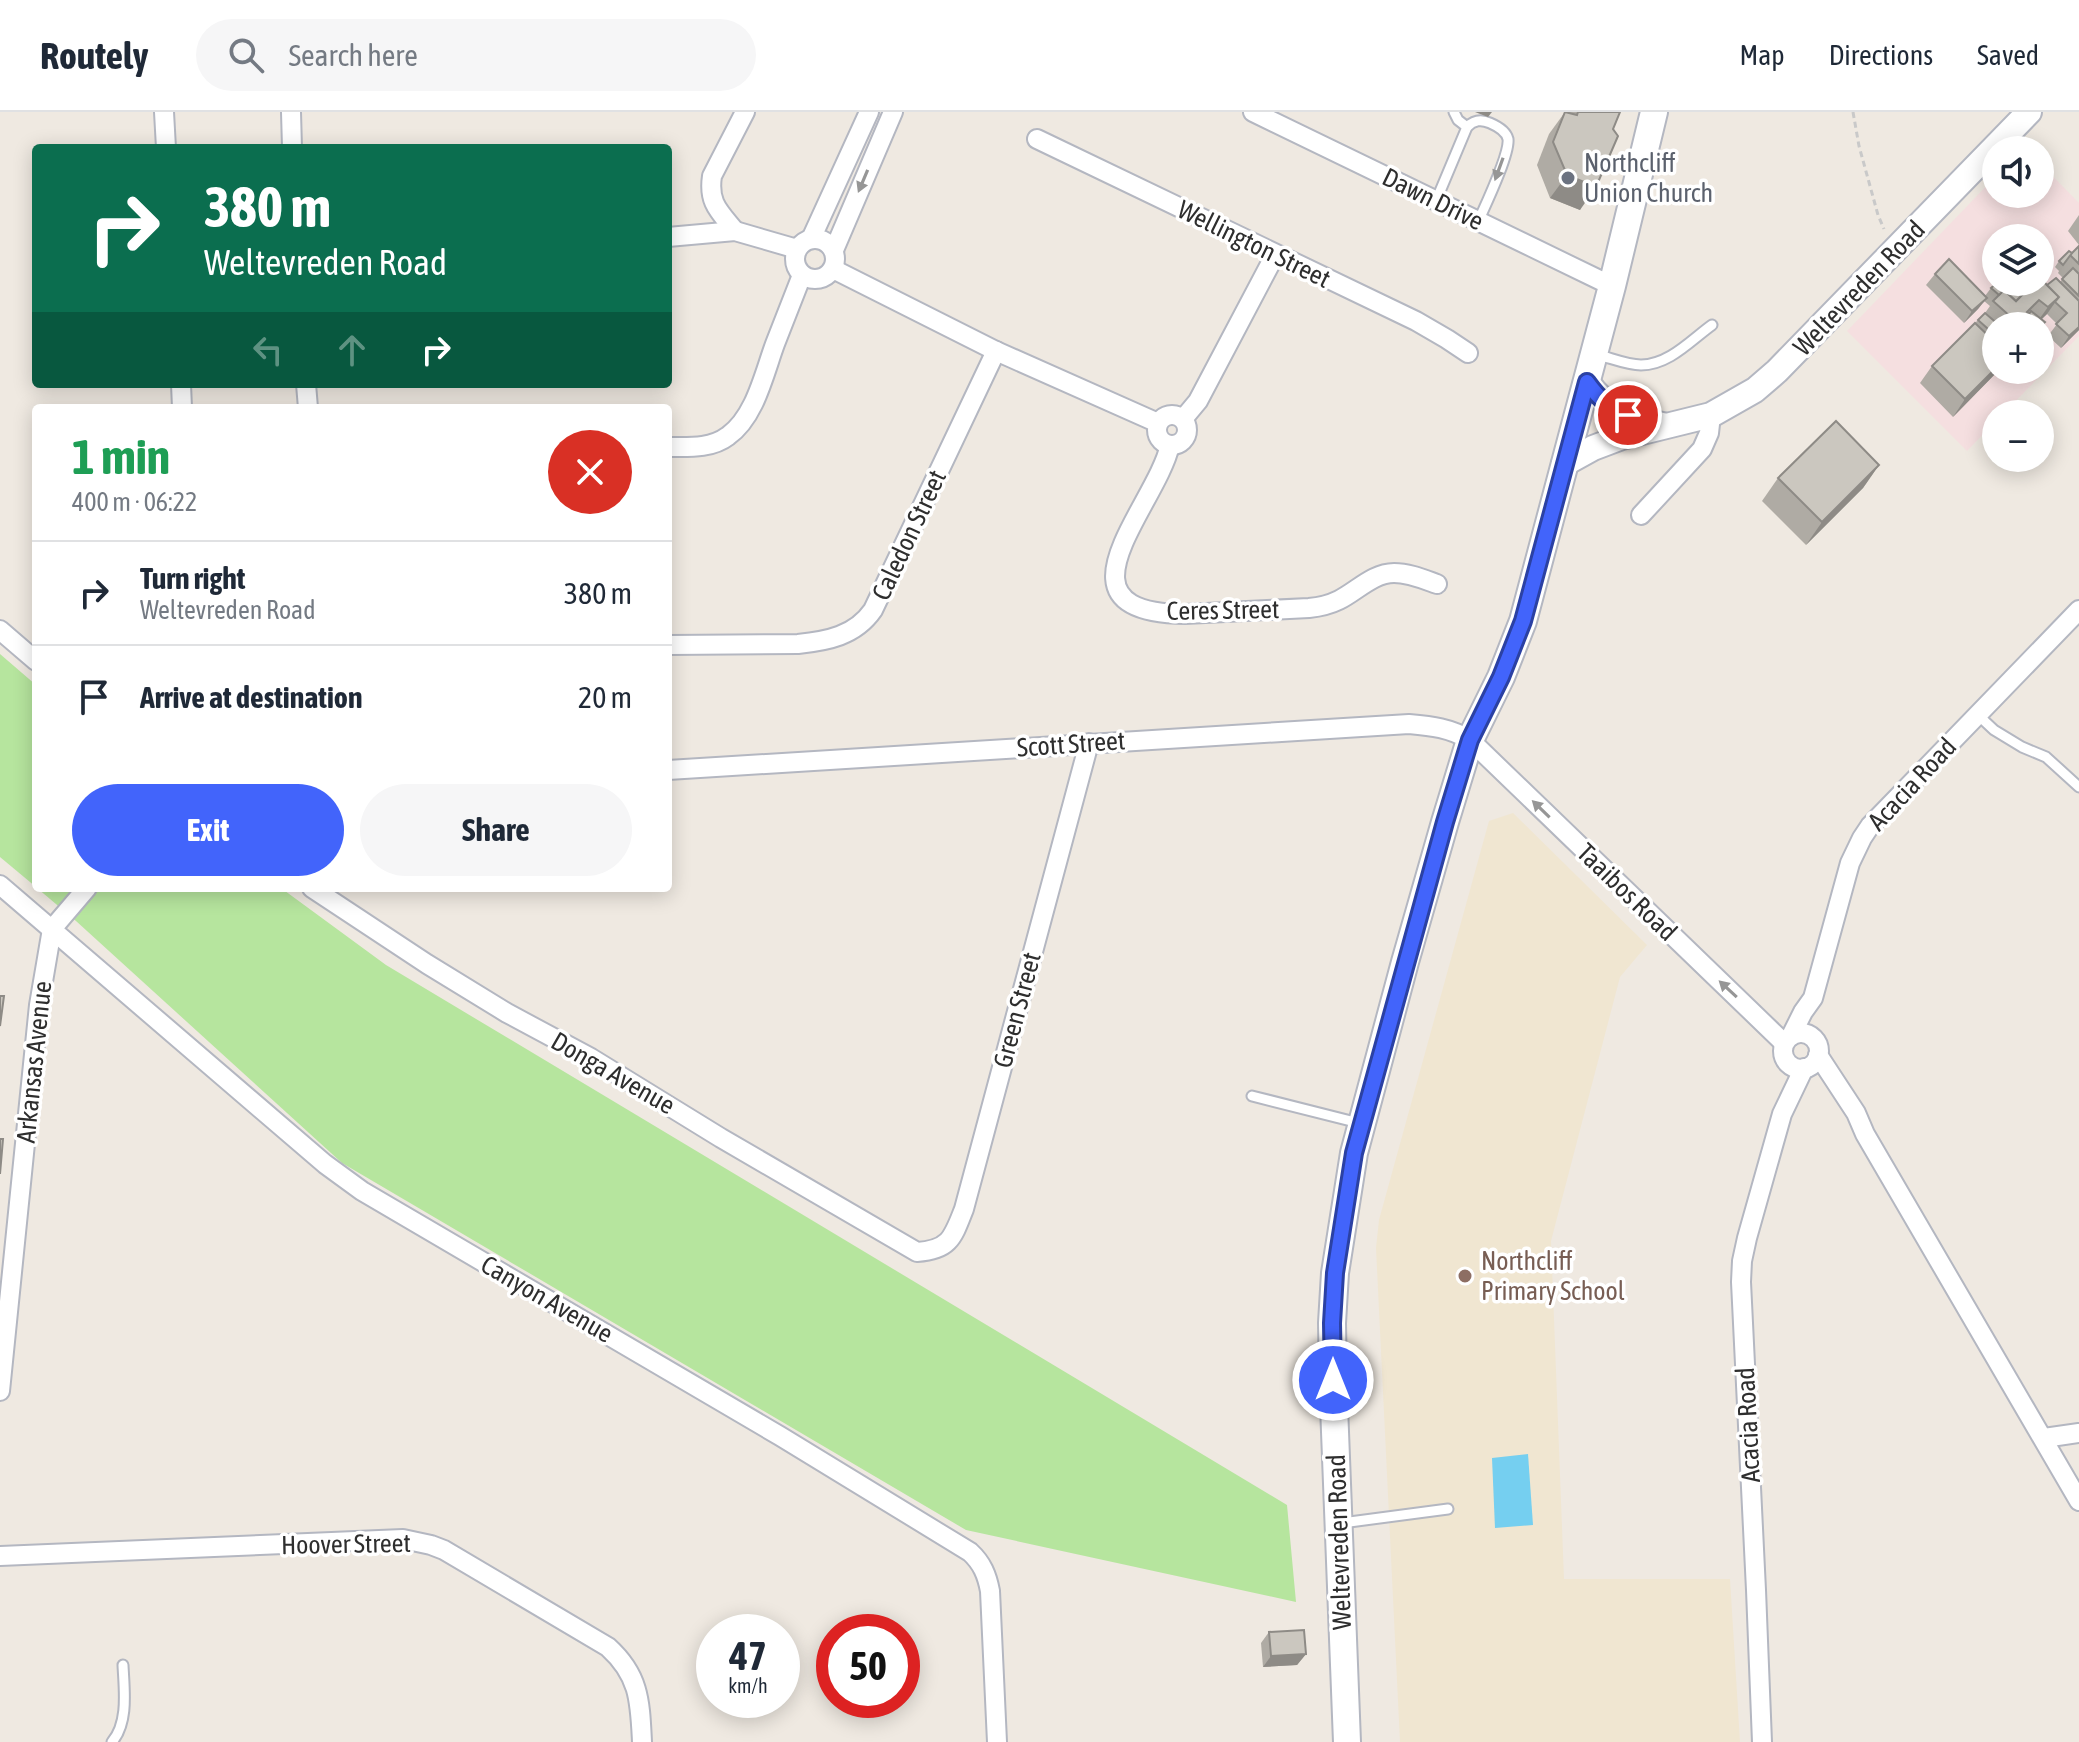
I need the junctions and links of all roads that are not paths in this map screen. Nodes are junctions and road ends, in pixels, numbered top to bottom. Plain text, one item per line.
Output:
1 (164, 112) edge
2 (291, 112) edge
3 (745, 112) edge
4 (869, 112) edge
5 (893, 112) edge
6 (1253, 112) edge
7 (1454, 112) edge
8 (1654, 112) edge
9 (2029, 112) edge
10 (1467, 127) junction
11 (1037, 139) dead end
12 (166, 144) edge
13 (292, 144) edge
14 (1436, 201) junction
15 (1478, 222) junction
16 (735, 231) junction
17 (672, 237) edge
18 (804, 244) junction
19 (1275, 255) junction
20 (833, 259) junction
21 (802, 275) junction
22 (1612, 286) junction
23 (1712, 325) dead end
24 (996, 351) junction
25 (1468, 353) dead end
26 (1594, 355) junction
27 (1587, 382) junction
28 (1711, 415) junction
29 (1183, 419) junction
30 (1158, 423) junction
31 (1663, 426) junction
32 (1170, 445) junction
33 (672, 447) edge
34 (1564, 464) junction
35 (1641, 515) dead end
36 (1437, 584) dead end
37 (2079, 610) edge
38 (0, 630) edge
39 (672, 645) edge
40 (32, 658) edge
41 (1978, 715) junction
42 (1470, 740) junction
43 (1089, 743) junction
44 (672, 770) edge
45 (2079, 787) edge
46 (0, 885) edge
47 (84, 892) edge
48 (318, 892) edge
49 (52, 929) junction
50 (1813, 998) junction
51 (1787, 1046) junction
52 (1812, 1058) junction
53 (1252, 1096) dead end
54 (1782, 1114) junction
55 (1362, 1124) junction
56 (917, 1252) joint
57 (0, 1391) edge
58 (2079, 1433) edge
59 (2044, 1438) junction
60 (2079, 1501) edge
61 (1448, 1509) dead end
62 (1339, 1523) junction
63 (0, 1556) edge
64 (123, 1665) dead end
65 (112, 1742) edge
66 (642, 1742) edge
67 (997, 1742) edge
68 (1347, 1742) edge
69 (1762, 1742) edge

1 - 12 street
2 - 13 street
3 - 16 street
4 - 18 street
5 -> 20 street
6 - 14 street, Dawn Drive
7 - 10 lane
8 - 22 main road, Weltevreden Road
9 - 28 street, Weltevreden Road
10 - 14 lane
10 -> 15 lane
11 - 19 street, Wellington Street
14 - 15 street, Dawn Drive
15 - 22 street, Dawn Drive
16 - 17 street
16 - 18 street
18 - 20 street
18 - 21 street
19 - 25 street, Wellington Street
19 - 29 street
20 - 21 street
20 - 24 street
21 - 33 street
22 - 26 main road, Weltevreden Road
23 - 26 lane
24 - 30 street
24 - 39 street, Caledon Street
26 - 27 main road, Weltevreden Road
27 - 31 street
27 - 34 main road, Weltevreden Road
28 - 31 street, Weltevreden Road
28 - 35 street
29 - 30 street
29 - 32 street
30 - 32 street
31 - 34 street, Weltevreden Road
32 - 36 street, Ceres Street
34 - 42 main road, Weltevreden Road
37 - 41 street, Acacia Road
38 - 40 street
41 - 45 lane
41 - 50 street, Acacia Road
42 - 43 street, Scott Street
51 -> 42 street, Taaibos Road
42 - 55 main road, Weltevreden Road
43 - 44 street, Scott Street
43 - 56 street, Green Street
46 - 49 street, Canyon Avenue
47 - 49 street
48 - 56 street, Donga Avenue
49 - 57 street, Arkansas Avenue
49 - 67 street, Canyon Avenue
50 - 51 street, Acacia Road
50 - 52 street, Acacia Road
51 - 52 street
51 - 52 street
51 - 54 street, Acacia Road
52 - 54 street, Acacia Road
52 - 59 street
53 - 55 lane
54 - 69 street, Acacia Road
55 - 62 main road, Weltevreden Road
58 - 59 street
59 - 60 street
61 - 62 lane
62 - 68 main road, Weltevreden Road
63 - 66 street, Hoover Street
64 - 65 lane

